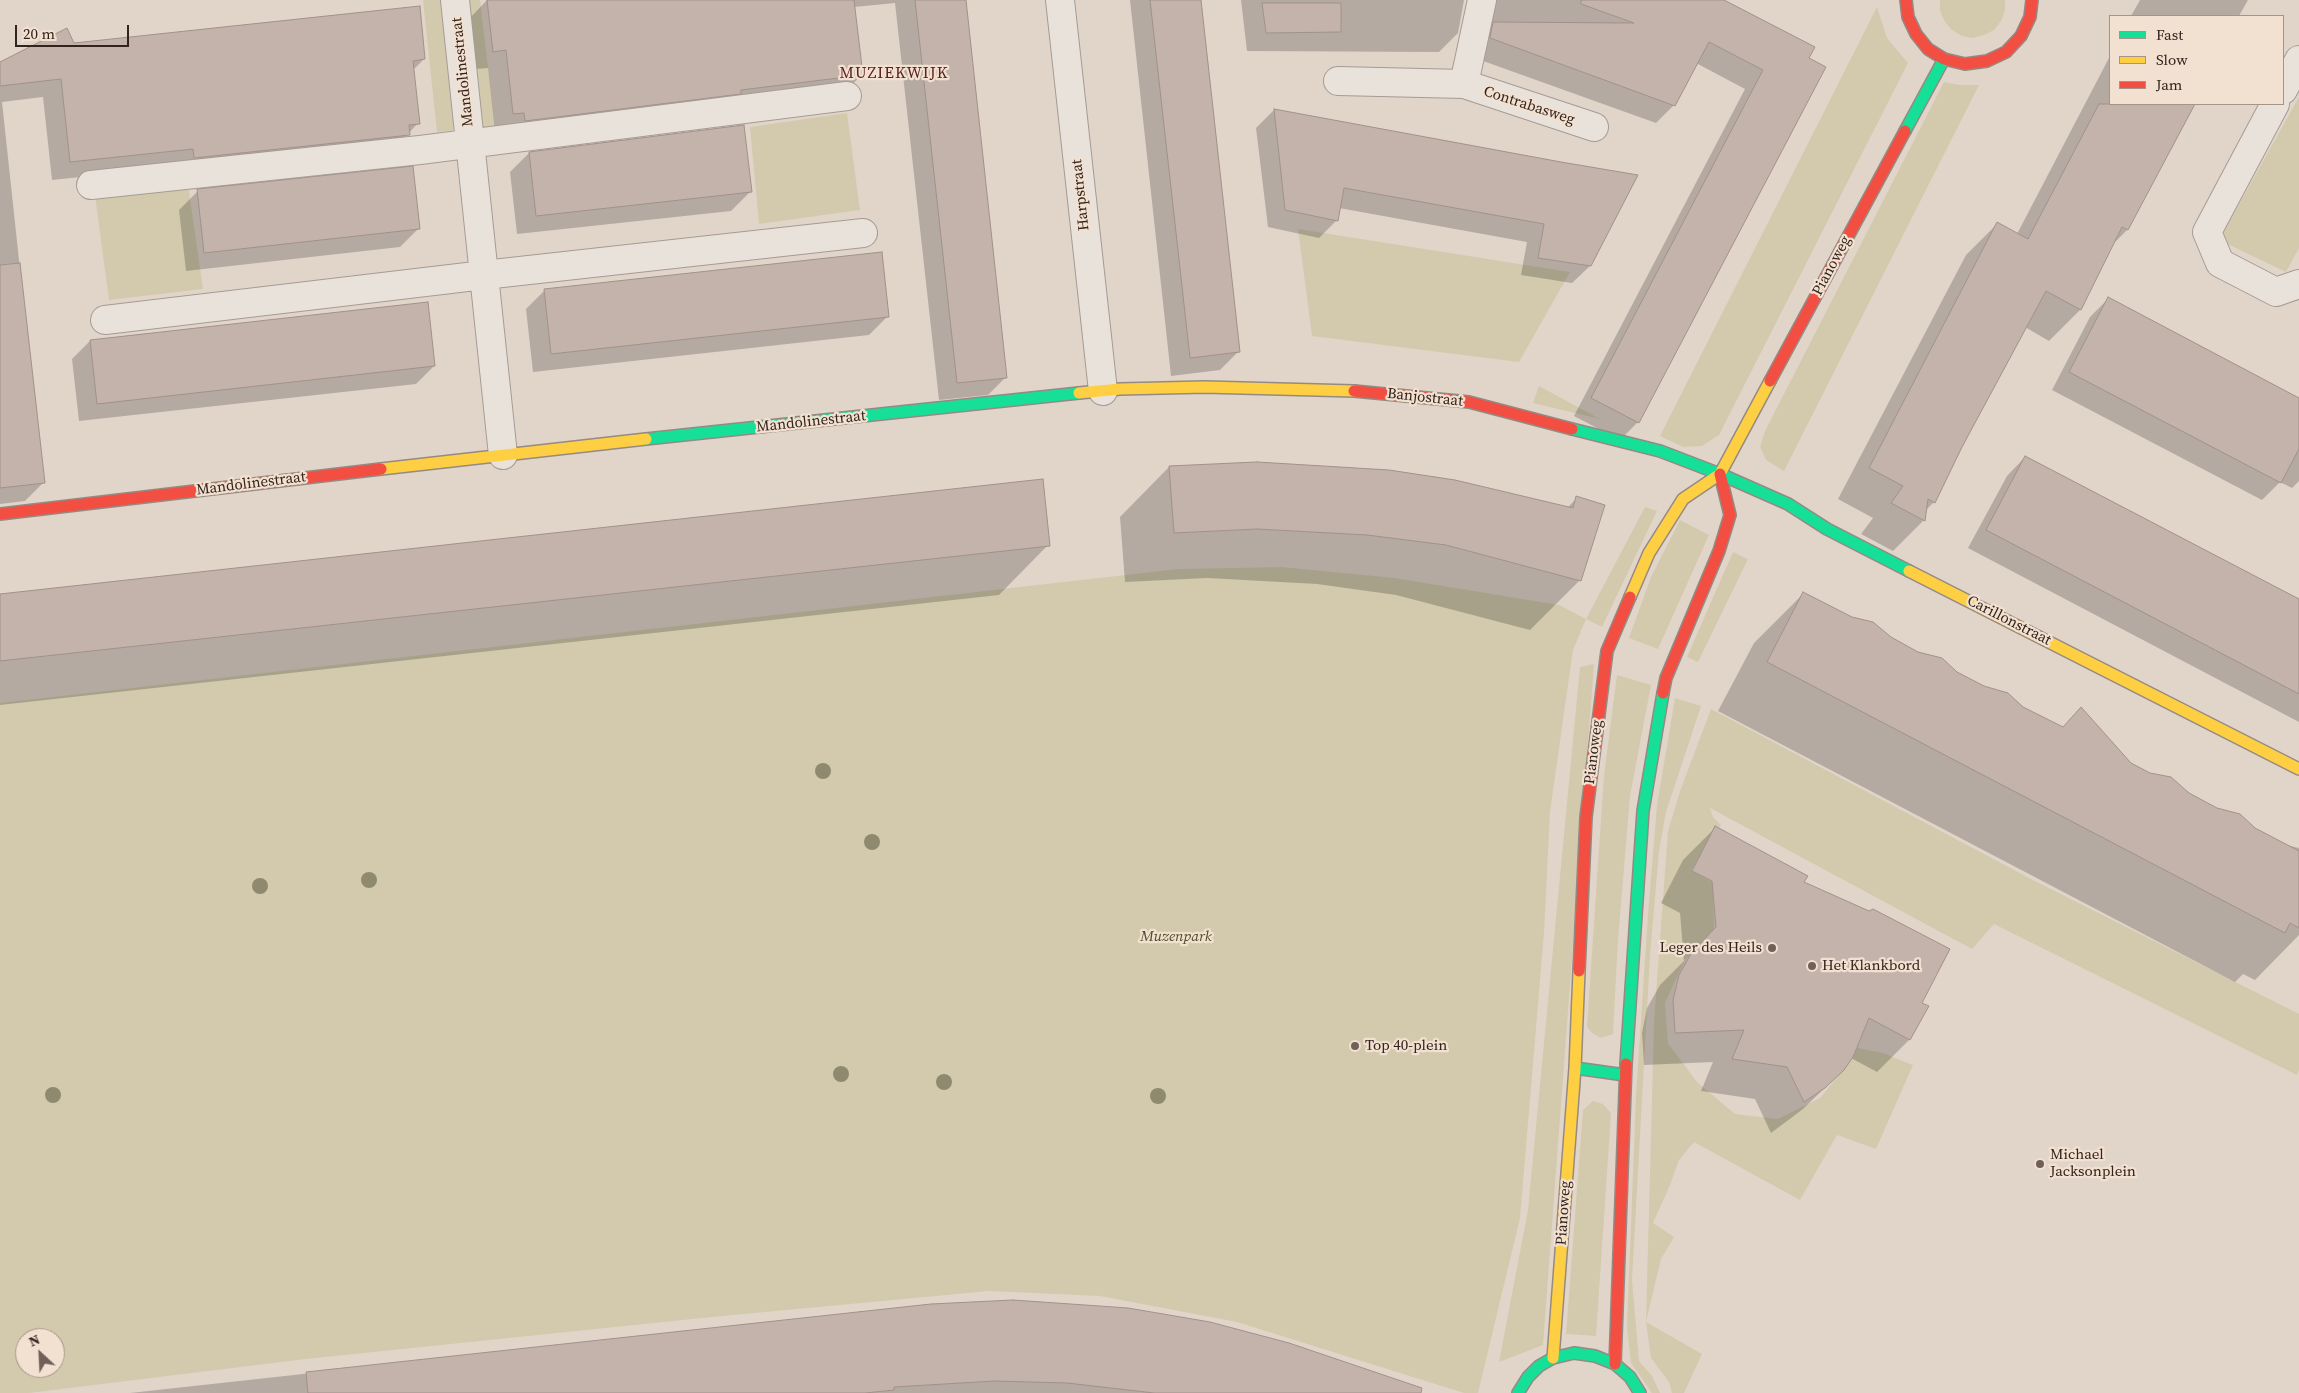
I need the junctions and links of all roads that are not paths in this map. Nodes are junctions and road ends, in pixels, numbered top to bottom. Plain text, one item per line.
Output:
1 (455, 0) edge
2 (1060, 0) edge
3 (1482, 0) edge
4 (1906, 0) edge
5 (2032, 0) edge
6 (1944, 59) junction
7 (2299, 60) edge
8 (1338, 81) dead end
9 (1464, 84) junction
10 (2284, 88) edge
11 (847, 96) dead end
12 (2274, 105) edge
13 (1594, 127) dead end
14 (470, 144) junction
15 (92, 185) dead end
16 (863, 233) dead end
17 (484, 275) junction
18 (2299, 284) edge
19 (105, 320) dead end
20 (1111, 390) junction
21 (503, 455) junction
22 (1720, 474) junction
23 (0, 514) edge
24 (2299, 769) edge
25 (1575, 1068) junction
26 (1625, 1075) junction
27 (1553, 1358) junction
28 (1615, 1364) junction
29 (1518, 1393) edge
30 (1640, 1393) edge

1 - 14 street, Mandolinestraat
2 - 20 street, Harpstraat
3 - 9 street, Contrabasweg
4 - 6 street
5 - 6 street
6 - 22 street, Pianoweg
7 - 10 street
8 - 9 street, Contrabasweg
9 - 13 street, Contrabasweg
11 - 14 street, Mandolinestraat
12 - 18 street
14 - 15 street, Mandolinestraat
14 - 17 street, Mandolinestraat
16 - 17 street
17 - 19 street
17 - 21 street, Mandolinestraat
20 - 21 street, Mandolinestraat
20 - 22 street, Banjostraat
21 - 23 street, Mandolinestraat
22 - 24 street, Carillonstraat
22 - 25 street, Pianoweg
22 - 26 street
25 - 26 street
25 - 27 street, Pianoweg
26 - 28 street
27 - 28 street
27 - 29 street
28 - 30 street

